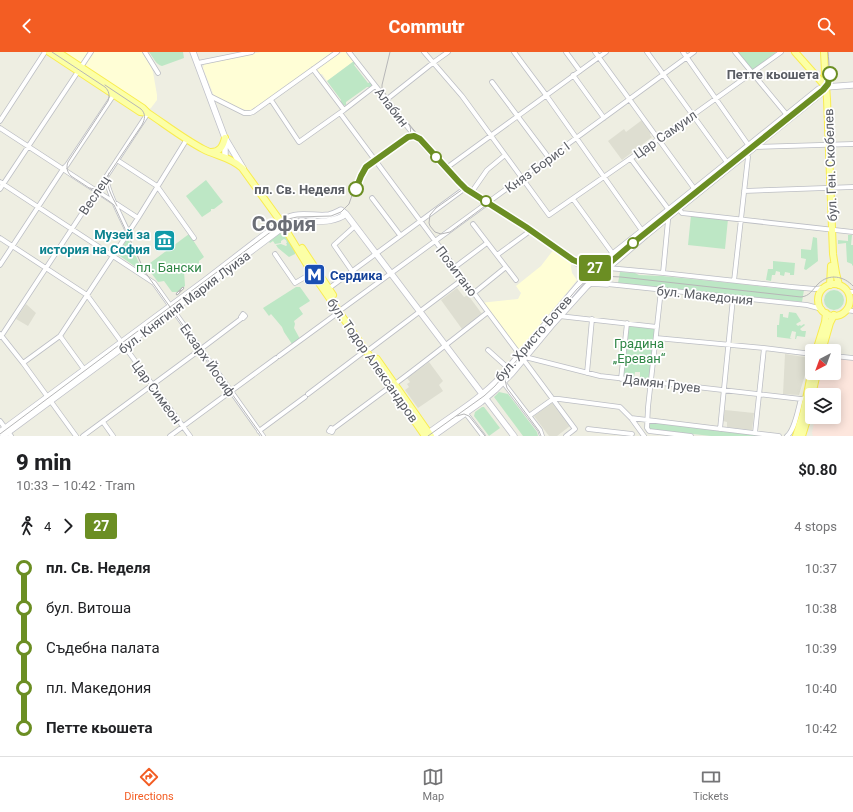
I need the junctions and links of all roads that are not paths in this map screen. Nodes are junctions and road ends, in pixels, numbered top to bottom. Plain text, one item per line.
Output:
1 (45, 52) edge
2 (49, 52) edge
3 (58, 52) edge
4 (91, 52) edge
5 (145, 52) edge
6 (193, 52) edge
7 (252, 52) edge
8 (337, 52) edge
9 (349, 52) edge
10 (424, 52) edge
11 (448, 52) edge
12 (514, 52) edge
13 (566, 52) edge
14 (595, 52) edge
15 (606, 52) edge
16 (647, 52) edge
17 (683, 52) edge
18 (694, 52) edge
19 (735, 52) edge
20 (781, 52) edge
21 (795, 52) edge
22 (824, 52) edge
23 (599, 57) junction
24 (687, 57) junction
25 (434, 62) junction
26 (198, 63) junction
27 (79, 69) junction
28 (313, 69) junction
29 (580, 71) junction
30 (752, 72) junction
31 (158, 73) dead end
32 (663, 75) junction
33 (573, 76) junction
34 (492, 82) dead end
35 (853, 85) edge
36 (375, 86) junction
37 (826, 87) junction
38 (115, 93) junction
39 (546, 95) junction
40 (210, 96) junction
41 (629, 99) junction
42 (716, 99) junction
43 (271, 100) junction
44 (386, 100) junction
45 (342, 111) junction
46 (148, 114) junction
47 (693, 115) junction
48 (787, 115) junction
49 (518, 116) junction
50 (604, 118) junction
51 (0, 121) edge
52 (0, 128) edge
53 (491, 135) junction
54 (225, 138) junction
55 (577, 138) junction
56 (187, 139) junction
57 (659, 139) junction
58 (853, 144) edge
59 (751, 146) junction
60 (829, 146) junction
61 (28, 147) junction
62 (209, 152) junction
63 (506, 155) junction
64 (225, 157) junction
65 (748, 157) dead end
66 (549, 158) junction
67 (631, 159) junction
68 (117, 160) junction
69 (729, 165) junction
70 (445, 169) junction
71 (62, 170) junction
72 (246, 172) junction
73 (106, 177) junction
74 (604, 177) junction
75 (522, 178) junction
76 (2, 183) edge
77 (157, 186) junction
78 (853, 186) edge
79 (464, 188) junction
80 (831, 188) junction
81 (0, 189) edge
82 (97, 191) junction
83 (696, 191) junction
84 (744, 191) junction
85 (471, 193) junction
86 (372, 198) dead end
87 (573, 198) junction
88 (114, 202) junction
89 (488, 203) junction
90 (38, 207) junction
91 (678, 208) junction
92 (669, 213) junction
93 (138, 218) junction
94 (742, 220) junction
95 (420, 221) junction
96 (284, 224) junction
97 (473, 224) dead end
98 (355, 226) junction
99 (72, 229) junction
100 (832, 230) junction
101 (128, 232) junction
102 (530, 232) junction
103 (853, 232) edge
104 (644, 233) junction
105 (400, 236) junction
106 (0, 238) edge
107 (194, 238) dead end
108 (435, 241) junction
109 (487, 243) junction
110 (12, 246) junction
111 (275, 254) dead end
112 (376, 254) junction
113 (613, 254) junction
114 (833, 254) junction
115 (497, 255) junction
116 (112, 256) junction
117 (0, 265) edge
118 (506, 266) junction
119 (455, 267) junction
120 (611, 267) junction
121 (46, 268) junction
122 (597, 269) junction
123 (352, 271) junction
124 (312, 273) junction
125 (663, 273) junction
126 (391, 274) junction
127 (591, 274) junction
128 (597, 278) junction
129 (463, 279) junction
130 (516, 280) dead end
131 (734, 281) junction
132 (590, 283) junction
133 (607, 284) junction
134 (830, 285) junction
135 (838, 285) junction
136 (824, 288) junction
137 (328, 289) junction
138 (661, 290) junction
139 (474, 293) junction
140 (851, 294) edge
141 (87, 295) junction
142 (733, 298) junction
143 (171, 308) junction
144 (850, 309) edge
145 (341, 310) junction
146 (420, 311) junction
147 (824, 311) junction
148 (488, 312) junction
149 (553, 315) junction
150 (834, 315) junction
151 (560, 316) junction
152 (242, 318) dead end
153 (592, 320) junction
154 (627, 323) junction
155 (657, 326) junction
156 (1, 335) edge
157 (60, 336) junction
158 (656, 338) junction
159 (818, 344) edge
160 (824, 344) edge
161 (123, 345) junction
162 (445, 345) junction
163 (728, 345) junction
164 (764, 348) junction
165 (201, 350) junction
166 (368, 350) junction
167 (488, 350) dead end
168 (805, 353) edge
169 (522, 357) junction
170 (841, 357) edge
171 (853, 358) edge
172 (23, 363) junction
173 (508, 368) junction
174 (86, 371) junction
175 (586, 373) junction
176 (621, 379) junction
177 (503, 382) junction
178 (651, 382) junction
179 (152, 385) junction
180 (393, 385) junction
181 (723, 390) junction
182 (230, 392) junction
183 (759, 395) junction
184 (484, 396) junction
185 (805, 397) edge
186 (49, 399) junction
187 (553, 399) junction
188 (805, 402) edge
189 (805, 408) edge
190 (464, 411) junction
191 (529, 416) junction
192 (631, 418) junction
193 (640, 420) junction
194 (647, 420) junction
195 (0, 421) edge
196 (102, 422) junction
197 (806, 424) edge
198 (637, 426) junction
199 (183, 427) junction
200 (588, 428) dead end
201 (720, 429) junction
202 (259, 431) junction
203 (6, 432) edge
204 (333, 432) edge
205 (755, 433) junction
206 (428, 435) edge
207 (631, 435) edge
208 (3, 436) edge
209 (76, 436) edge
210 (83, 436) edge
211 (113, 436) edge
212 (170, 436) edge
213 (190, 436) edge
214 (263, 436) edge
215 (483, 436) edge
216 (514, 436) edge
217 (542, 436) edge
218 (566, 436) edge
219 (644, 436) edge
220 (691, 436) edge
221 (779, 436) edge
222 (787, 436) edge
223 (796, 436) edge
224 (802, 436) edge

1 - 51 street
2 - 27 main road
3 - 27 main road
4 - 27 street
5 - 31 street
6 - 26 main road
7 - 26 street
8 - 28 street
9 - 36 street, Алабин
10 - 25 street
11 - 25 street
12 - 39 street
13 - 29 street
14 - 23 street
15 - 23 street
16 - 32 street
17 - 24 street
18 - 24 street, Княз Борис I
19 - 30 street
20 - 30 street, Цар Самуил
21 - 37 main road
22 - 37 main road, бул. Ген. Скобелев
23 - 29 street
23 - 41 street
24 - 32 street, Княз Борис I
24 - 42 street
25 - 44 street
25 - 53 street
26 - 40 main road
27 - 38 main road
27 - 61 street
28 - 43 street
28 - 45 street, Позитано
29 - 33 street
30 - 42 street, Цар Самуил
30 - 48 street
32 - 41 street, Княз Борис I
32 - 47 street
33 - 39 street
33 - 50 street
34 - 49 street
35 - 37 main road
36 - 44 street, Алабин
36 - 45 street
37 - 48 main road, бул. Христо Ботев
37 - 59 main road, бул. Христо Ботев
37 - 60 main road, бул. Ген. Скобелев
38 - 46 main road
38 - 71 street
39 - 49 street
39 - 55 street
40 - 43 street
40 - 54 main road
41 - 50 street, Княз Борис I
41 - 57 street
42 - 47 street, Цар Самуил
42 - 59 street
43 - 45 street
44 - 70 street, Алабин
45 - 95 street, Позитано
46 - 56 main road
46 - 68 street, Веслец
47 - 57 street, Цар Самуил
47 - 69 street
48 - 59 main road, бул. Христо Ботев
49 - 53 street
49 - 66 street
50 - 55 street, Княз Борис I
52 - 61 street
53 - 63 street
53 - 70 street
54 - 62 main road
54 - 64 main road
54 - 72 main road
55 - 66 street, Княз Борис I
55 - 74 street
56 - 62 main road
56 - 77 street
57 - 67 street, Цар Самуил
57 - 83 street
58 - 60 street
59 - 60 street
59 - 69 main road, бул. Христо Ботев
60 - 80 main road, бул. Ген. Скобелев
61 - 71 street
61 - 76 street
62 - 64 main road
63 - 75 street
63 - 85 street
64 - 72 main road
65 - 84 street
66 - 75 street, Княз Борис I
67 - 74 street, Цар Самуил
67 - 92 street
68 - 73 street, Веслец
68 - 77 street
69 - 83 main road, бул. Христо Ботев
70 - 79 street, Алабин
71 - 82 street
71 - 90 street
72 - 96 main road
73 - 82 street, Веслец
73 - 88 street
74 - 87 street, Цар Самуил
74 - 104 street
75 - 87 street, Цар Самуил
75 - 89 street, Княз Борис I
76 - 81 street
76 - 90 street, Екзарх Йосиф
77 - 93 street
77 - 107 street
78 - 80 street
79 - 85 street, Алабин
79 - 95 street
80 - 84 street
80 - 100 main road, бул. Ген. Скобелев
82 - 88 street
82 - 99 street, Веслец
83 - 91 main road, бул. Христо Ботев
83 - 92 main road, бул. Христо Ботев
84 - 94 street
85 - 89 street, Алабин
86 - 105 street
87 - 113 street
88 - 93 street
88 - 101 street
89 - 102 street, Алабин
89 - 108 street, Княз Борис I
90 - 99 street, Екзарх Йосиф
90 - 110 street
91 - 92 main road, бул. Христо Ботев
91 - 94 street
92 - 104 main road, бул. Христо Ботев
92 - 125 street
93 - 101 street
94 - 100 street
94 - 131 street
95 - 105 street
95 - 108 street, Позитано
96 - 98 main road, бул. Княгиня Мария Луиза
96 - 124 main road, бул. Тодор Александров
96 - 137 main road, бул. Тодор Александров
96 - 143 main road, бул. Княгиня Мария Луиза
97 - 109 street
98 - 112 main road
98 - 123 street
99 - 116 street, Екзарх Йосиф
99 - 121 street, Веслец
100 - 103 street
100 - 114 main road, бул. Ген. Скобелев
101 - 116 street
102 - 115 street
102 - 127 street, Алабин
104 - 113 main road, бул. Христо Ботев
104 - 120 main road, бул. Христо Ботев
105 - 112 street
106 - 110 street, Цар Симеон
108 - 119 street, Позитано
108 - 126 street, Княз Борис I
109 - 115 street
109 - 119 street
110 - 117 street
110 - 121 street, Цар Симеон
111 - 124 street
112 - 123 street
112 - 126 main road
113 - 122 main road, бул. Христо Ботев
114 - 134 main road, бул. Ген. Скобелев
114 - 135 main road, бул. Ген. Скобелев
115 - 118 street
116 - 141 street
116 - 143 street, Екзарх Йосиф
118 - 130 street
118 - 139 street
119 - 129 street, Позитано
120 - 122 street, бул. Македония
120 - 125 street, бул. Македония
120 - 128 main road, бул. Христо Ботев
121 - 141 street, Цар Симеон
121 - 156 street, Веслец
122 - 127 main road, бул. Христо Ботев
123 - 137 street
124 - 145 main road, бул. Тодор Александров
125 - 131 street, бул. Македония
126 - 145 street, Княз Борис I
126 - 146 main road
127 - 128 street, бул. Македония
127 - 149 main road, бул. Христо Ботев
128 - 132 main road, бул. Христо Ботев
128 - 133 street, бул. Македония
129 - 139 street, Позитано
129 - 146 street
131 - 136 street, бул. Македония
132 - 133 main road
132 - 151 main road, бул. Христо Ботев
133 - 138 street, бул. Македония
134 - 135 main road
134 - 136 main road
135 - 140 main road
136 - 147 main road
137 - 145 main road, бул. Тодор Александров
138 - 142 street, бул. Македония
138 - 155 street
139 - 148 street, Позитано
140 - 144 main road
141 - 157 street
141 - 161 street, Цар Симеон
142 - 147 street, бул. Македония
142 - 163 street
143 - 161 main road, бул. Княгиня Мария Луиза
143 - 165 street, Екзарх Йосиф
144 - 150 main road
145 - 166 main road, бул. Тодор Александров
145 - 182 street, Княз Борис I
146 - 162 main road
146 - 166 street
147 - 150 main road
147 - 159 main road
148 - 162 street
148 - 169 street, Позитано
149 - 151 street
149 - 169 main road, бул. Христо Ботев
150 - 160 main road
151 - 153 street
151 - 169 main road, бул. Христо Ботев
152 - 165 street
153 - 154 street
153 - 175 street
154 - 155 street
154 - 176 street
155 - 158 street
156 - 172 street
157 - 172 street
157 - 174 street
158 - 163 street
158 - 178 street
161 - 174 main road, бул. Княгиня Мария Луиза
161 - 179 street, Цар Симеон
162 - 180 street
162 - 184 main road
163 - 164 street
163 - 181 street
164 - 168 street
164 - 183 street
165 - 179 street
165 - 182 street, Екзарх Йосиф
166 - 180 main road, бул. Тодор Александров
166 - 202 street
167 - 173 street
169 - 173 main road, бул. Христо Ботев
169 - 175 street, Дамян Груев
169 - 177 main road, бул. Христо Ботев
169 - 187 street, Позитано
170 - 171 street
172 - 186 street
173 - 184 main road, бул. Христо Ботев
174 - 186 main road, бул. Княгиня Мария Луиза
175 - 176 street, Дамян Груев
176 - 178 street, Дамян Груев
177 - 184 main road, бул. Христо Ботев
177 - 191 street
178 - 181 street, Дамян Груев
178 - 194 street
179 - 196 street
179 - 199 street, Цар Симеон
180 - 204 street
180 - 206 main road, бул. Тодор Александров
181 - 183 street, Дамян Груев
181 - 201 street
182 - 199 street, Княз Борис I
182 - 202 street, Екзарх Йосиф
183 - 185 street, Дамян Груев
183 - 205 street
184 - 190 main road, бул. Христо Ботев
184 - 216 main road
186 - 203 main road, бул. Княгиня Мария Луиза
186 - 209 street
187 - 191 street
187 - 192 street
187 - 218 street, Позитано
188 - 222 street
189 - 223 main road
190 - 206 main road, бул. Христо Ботев
190 - 215 street
191 - 217 street
192 - 193 street
192 - 198 street
193 - 194 street
193 - 198 street
194 - 201 street
194 - 220 street
195 - 203 street
196 - 210 street
196 - 211 street
197 - 224 main road
198 - 207 street
198 - 219 street
199 - 212 street, Княз Борис I
199 - 213 street, Цар Симеон
200 - 207 street
201 - 205 street
202 - 214 street, Екзарх Йосиф
203 - 208 main road, бул. Княгиня Мария Луиза
205 - 221 street

